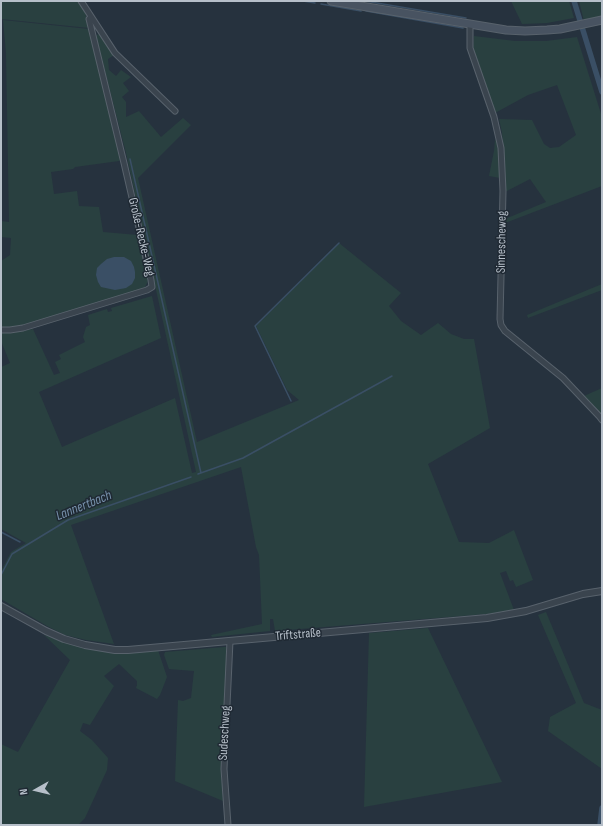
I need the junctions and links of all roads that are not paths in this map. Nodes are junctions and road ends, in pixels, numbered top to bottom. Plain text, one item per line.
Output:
1 (81, 1) edge
2 (331, 1) edge
3 (92, 18) junction
4 (602, 20) edge
5 (470, 24) junction
6 (100, 30) junction
7 (93, 34) junction
8 (175, 111) dead end
9 (1, 330) edge
10 (602, 420) edge
11 (602, 591) edge
12 (1, 606) edge
13 (230, 641) junction
14 (228, 825) edge

1 - 3 street, Große-Recke-Weg
2 - 5 main road
3 - 6 street, Große-Recke-Weg
3 - 7 street, Große-Recke-Weg
4 - 5 main road
5 - 10 street, Sinnescheweg
6 - 7 street
6 - 8 street, Große-Recke-Weg
7 - 9 street, Große-Recke-Weg
11 - 13 street, Triftstraße
12 - 13 street, Triftstraße
13 - 14 street, Sudeschweg

